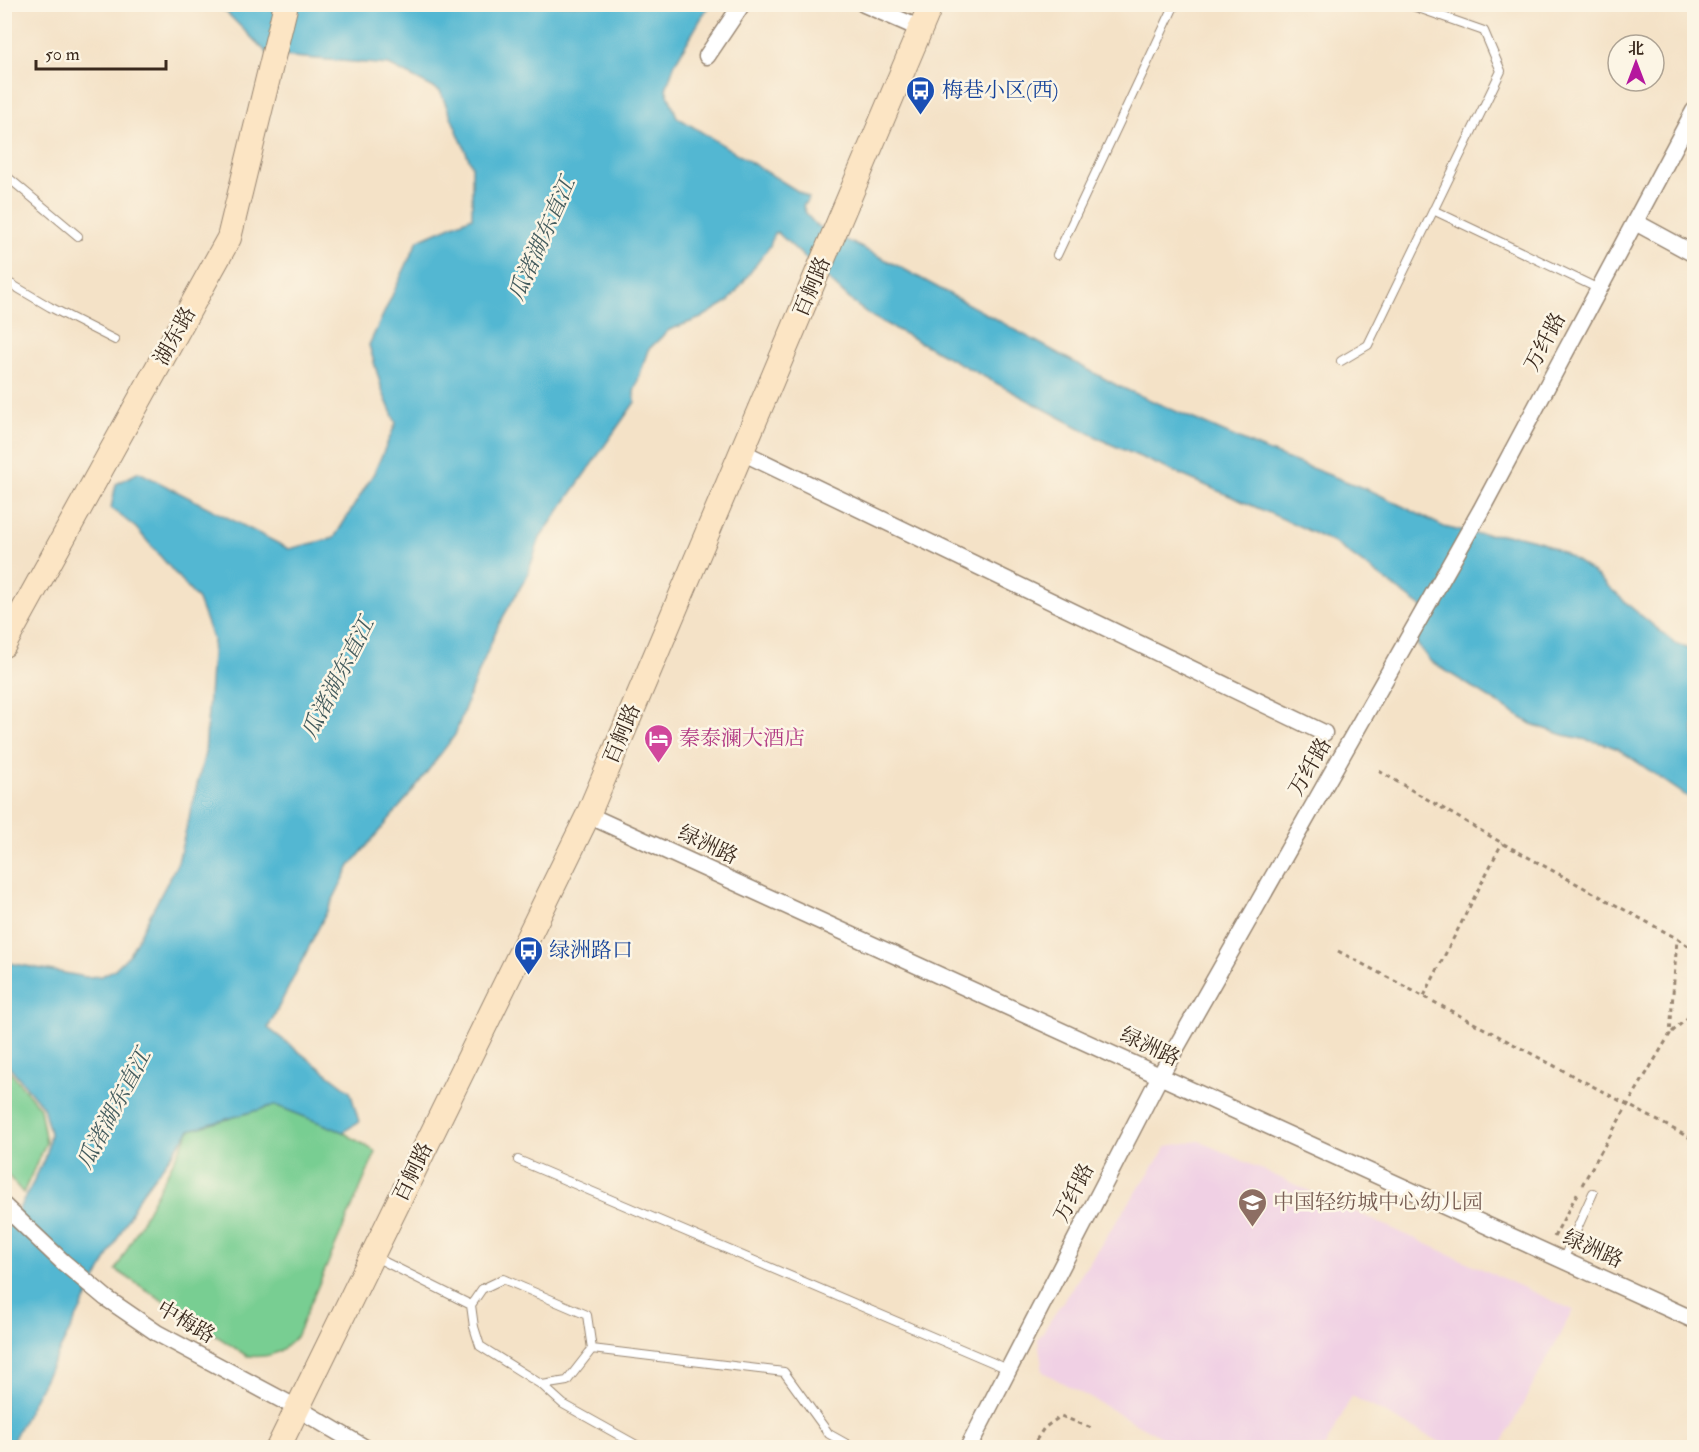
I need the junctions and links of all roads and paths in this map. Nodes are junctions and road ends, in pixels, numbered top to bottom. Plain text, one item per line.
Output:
1 (286, 4) edge
2 (742, 4) edge
3 (864, 4) edge
4 (931, 4) edge
5 (1175, 4) edge
6 (1407, 4) edge
7 (921, 29) junction
8 (706, 56) dead end
9 (1695, 111) edge
10 (4, 174) edge
11 (1433, 210) junction
12 (1635, 222) junction
13 (78, 236) dead end
14 (1695, 254) edge
15 (1057, 255) dead end
16 (4, 280) edge
17 (1599, 289) junction
18 (115, 340) dead end
19 (1341, 361) dead end
20 (742, 452) junction
21 (4, 645) edge
22 (1324, 733) dead end
23 (1379, 771) dead end
24 (588, 815) junction
25 (1502, 843) junction
26 (1677, 939) junction
27 (1695, 950) edge
28 (1338, 951) dead end
29 (1424, 996) junction
30 (1695, 1012) edge
31 (1670, 1034) junction
32 (1160, 1076) junction
33 (1627, 1106) junction
34 (1695, 1140) edge
35 (518, 1160) dead end
36 (1593, 1193) dead end
37 (4, 1206) edge
38 (1546, 1252) junction
39 (372, 1255) junction
40 (1563, 1260) junction
41 (471, 1305) junction
42 (1695, 1320) edge
43 (592, 1349) junction
44 (1008, 1369) junction
45 (542, 1385) junction
46 (297, 1408) junction
47 (1094, 1429) dead end
48 (640, 1447) edge
49 (278, 1448) edge
50 (365, 1448) edge
51 (854, 1448) edge
52 (968, 1448) edge
53 (1031, 1448) edge

1 - 21 street, 湖东路
2 - 8 street
3 - 7 street
4 - 7 street, 百舸路
5 - 15 lane
6 - 11 lane
7 - 20 street, 百舸路
9 - 12 street, 万纤路
10 - 13 lane
11 - 17 lane
11 - 19 lane
12 - 14 street
12 - 17 street, 万纤路
16 - 18 lane
17 - 32 street, 万纤路
20 - 22 street
20 - 24 street, 百舸路
23 - 25 path
24 - 32 street, 绿洲路
24 - 39 street, 百舸路
25 - 26 path
25 - 29 path
26 - 27 path
26 - 31 path
28 - 29 path
29 - 33 path
30 - 31 path
31 - 33 path
32 - 38 street, 绿洲路
32 - 44 street, 万纤路
33 - 34 path
33 - 38 path
35 - 44 lane
36 - 40 lane
37 - 46 street, 中梅路
38 - 40 street, 绿洲路
39 - 41 lane
39 - 46 street, 百舸路
40 - 42 street, 绿洲路
41 - 43 lane
41 - 45 lane
43 - 45 lane
43 - 51 lane
44 - 52 street, 万纤路
45 - 48 lane
46 - 49 street, 百舸路
46 - 50 street, 中梅路
47 - 53 path

